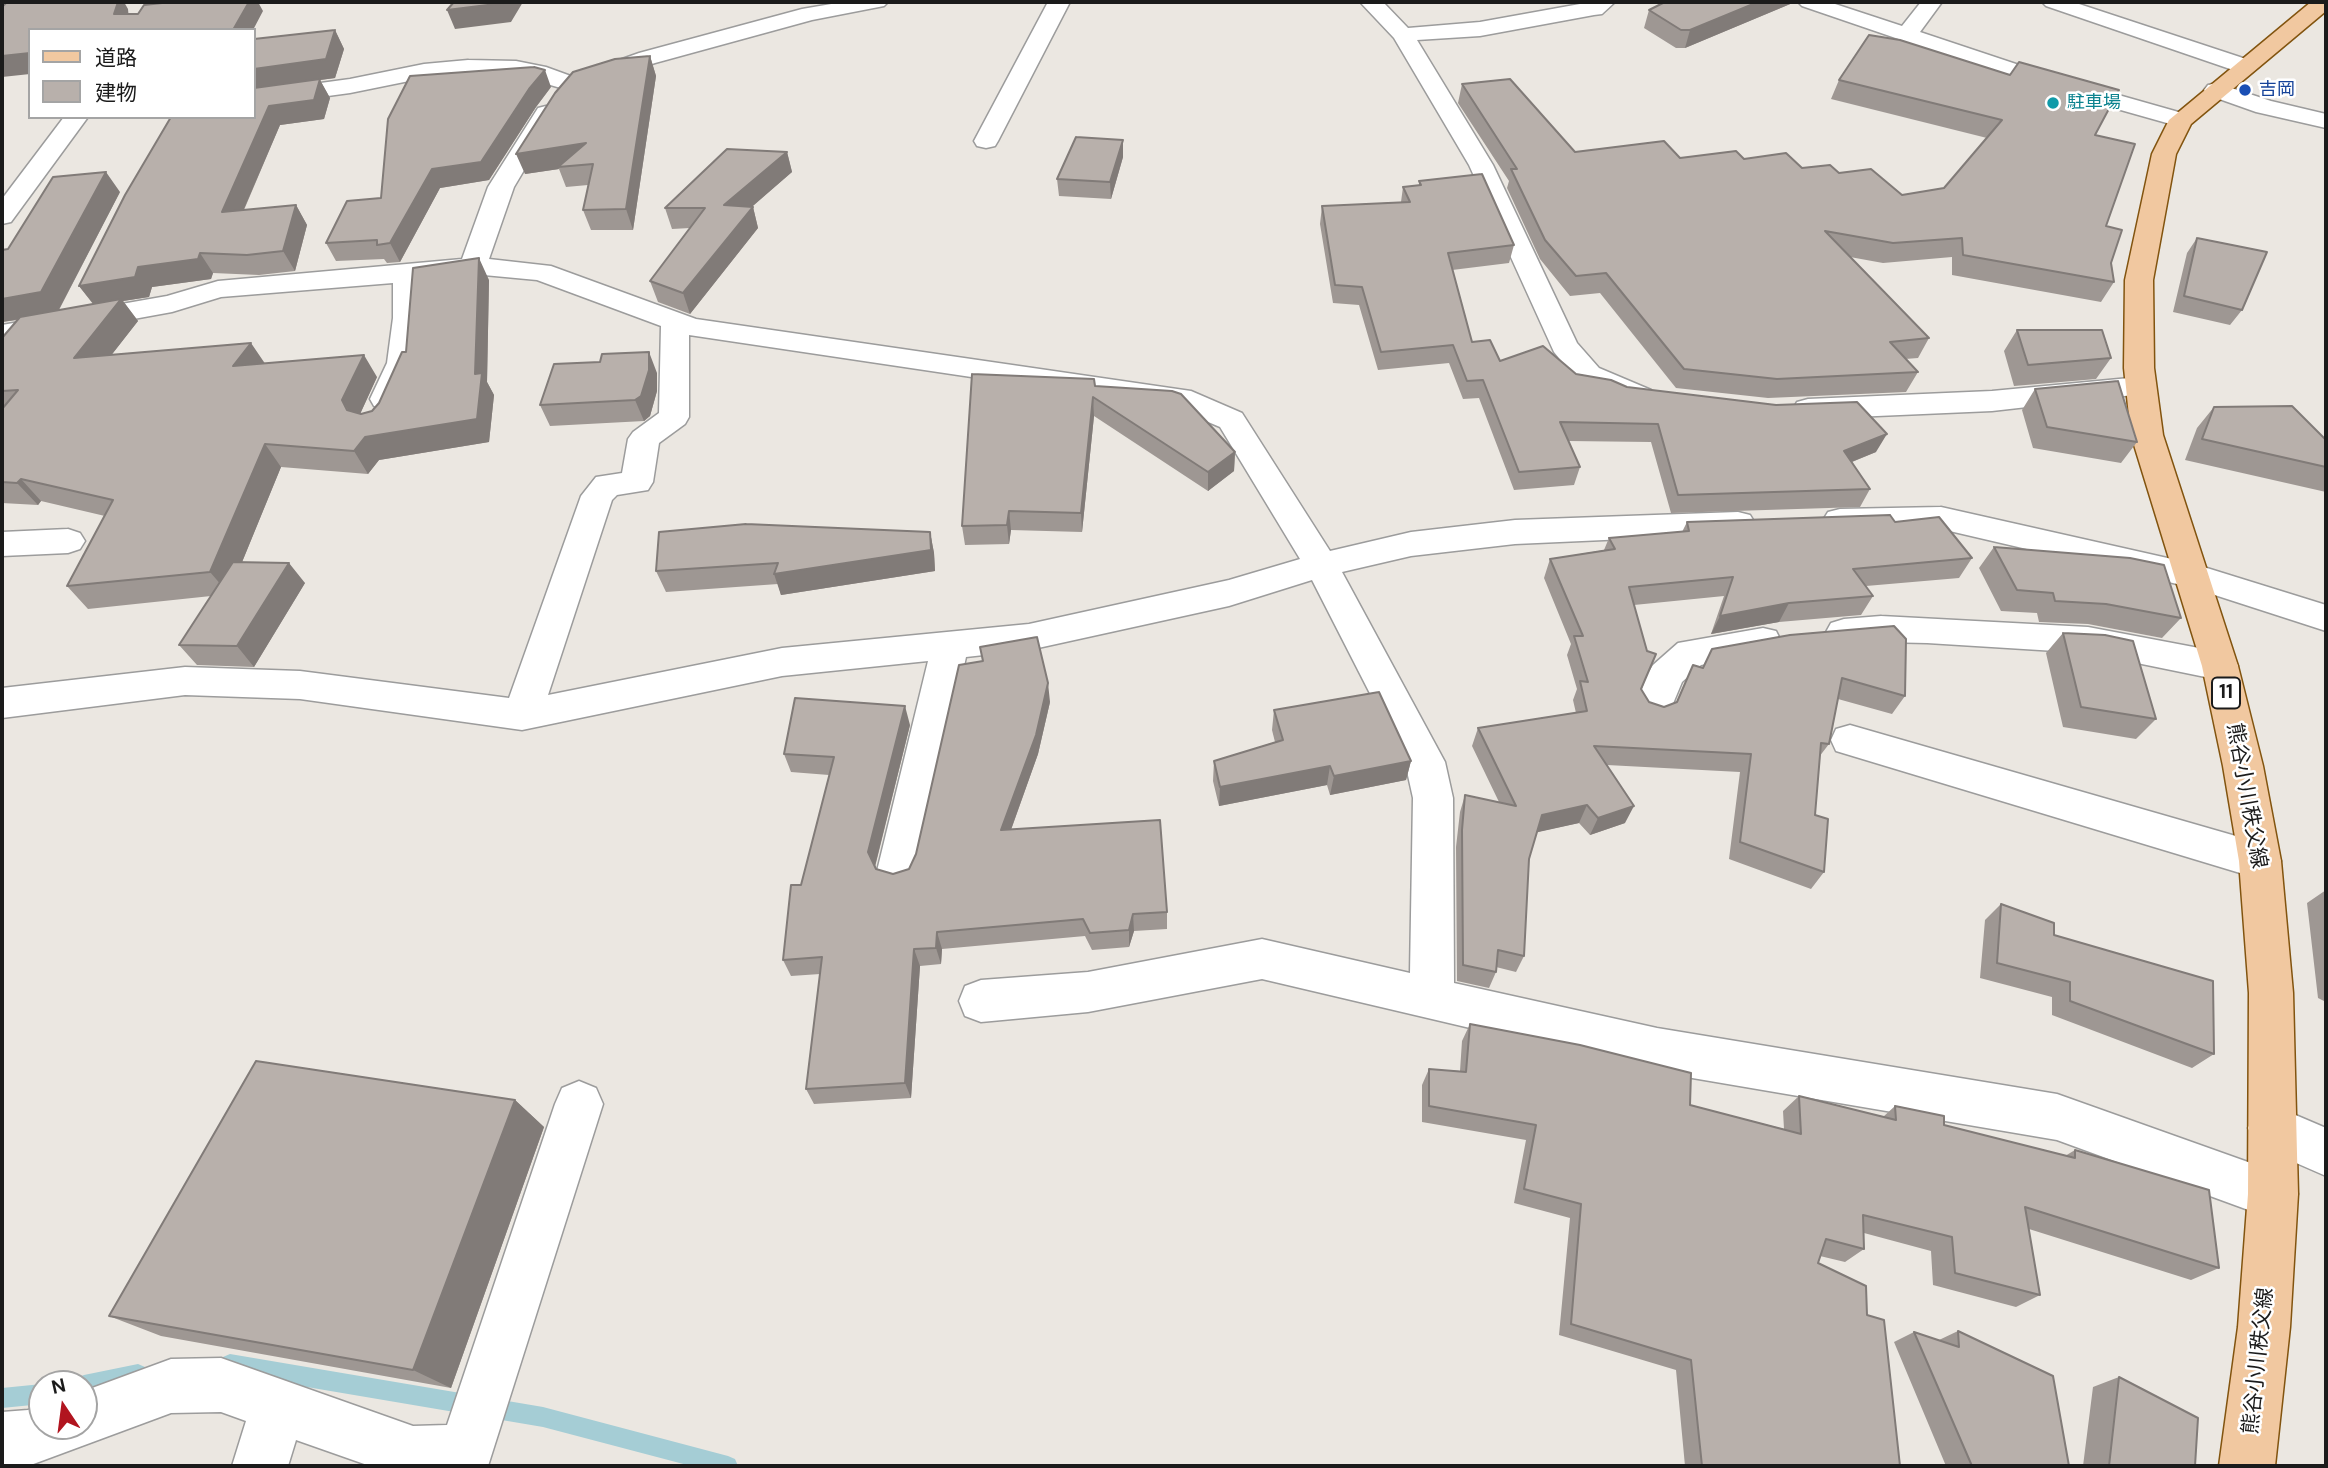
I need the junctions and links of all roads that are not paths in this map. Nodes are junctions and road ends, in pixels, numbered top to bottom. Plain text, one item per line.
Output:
1 (877, 2) edge
2 (1059, 2) edge
3 (1371, 2) edge
4 (1605, 2) edge
5 (1809, 2) edge
6 (1933, 2) edge
7 (2053, 2) edge
8 (2325, 2) edge
9 (804, 8) edge
10 (1403, 35) junction
11 (1907, 35) junction
12 (2244, 66) junction
13 (571, 84) junction
14 (2216, 90) junction
15 (256, 99) edge
16 (75, 119) edge
17 (2181, 120) junction
18 (2326, 121) edge
19 (986, 141) dead end
20 (2, 216) edge
21 (473, 266) junction
22 (407, 274) junction
23 (675, 321) junction
24 (2, 334) edge
25 (2140, 386) junction
26 (1665, 400) edge
27 (1781, 411) edge
28 (374, 424) edge
29 (1807, 521) edge
30 (1770, 522) edge
31 (68, 541) dead end
32 (2, 544) edge
33 (1321, 565) junction
34 (2194, 576) junction
35 (2326, 618) edge
36 (950, 645) junction
37 (2220, 666) junction
38 (2, 703) edge
39 (1654, 708) edge
40 (522, 715) junction
41 (1850, 740) dead end
42 (2260, 861) junction
43 (898, 871) edge
44 (1432, 998) junction
45 (981, 1001) dead end
46 (579, 1104) dead end
47 (2272, 1128) junction
48 (2326, 1152) edge
49 (2273, 1195) junction
50 (278, 1406) junction
51 (98, 1413) edge
52 (28, 1438) edge
53 (2, 1440) edge
54 (260, 1466) edge
55 (2247, 1466) edge

1 - 9 street
2 - 19 street
3 - 10 street
4 - 10 street
5 - 11 street
6 - 11 street
7 - 12 street
8 - 12 main road, 熊谷小川秩父線 / 11
9 - 13 street
10 - 26 street
11 - 17 street
12 - 14 main road, 熊谷小川秩父線 / 11
13 - 15 street
13 - 21 street
14 - 17 main road, 熊谷小川秩父線 / 11
14 - 18 street
16 - 20 street
17 - 25 main road, 熊谷小川秩父線 / 11
21 - 22 street
21 - 23 street
22 - 24 street
22 - 28 street
23 - 33 street
23 - 40 street
25 - 27 street
25 - 34 main road, 熊谷小川秩父線 / 11
29 - 34 street
30 - 33 street
31 - 32 street
33 - 36 street
33 - 44 street
34 - 35 street
34 - 37 main road, 熊谷小川秩父線 / 11
36 - 40 street
36 - 43 street
37 - 39 street
37 - 42 main road, 熊谷小川秩父線 / 11
38 - 40 street
41 - 42 street
42 - 47 main road, 熊谷小川秩父線 / 11
44 - 45 street
44 - 49 street
46 - 50 street
47 - 48 street
47 - 49 main road, 熊谷小川秩父線 / 11
49 - 55 main road, 熊谷小川秩父線 / 11
50 - 51 street
50 - 54 street
52 - 53 street

